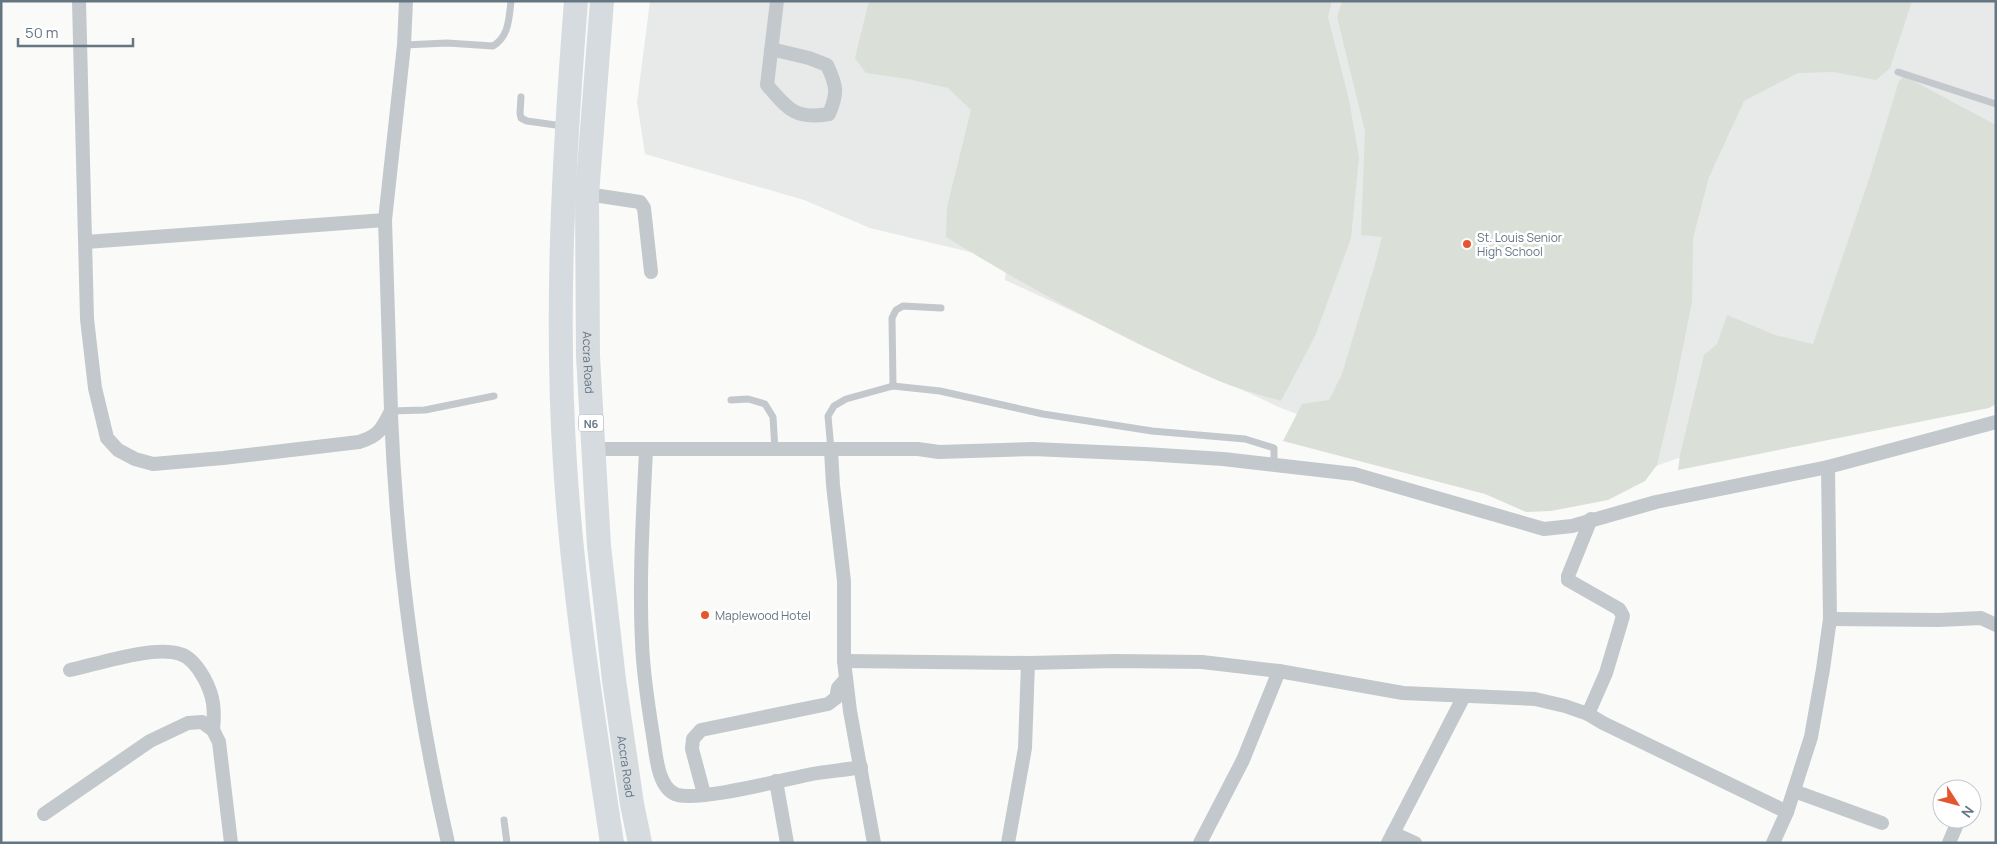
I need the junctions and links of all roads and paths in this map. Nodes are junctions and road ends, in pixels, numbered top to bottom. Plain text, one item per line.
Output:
1 (79, 1) edge
2 (406, 1) edge
3 (511, 1) edge
4 (576, 1) edge
5 (602, 1) edge
6 (777, 1) edge
7 (404, 46) junction
8 (771, 49) junction
9 (1898, 72) dead end
10 (521, 97) dead end
11 (1996, 104) edge
12 (566, 126) junction
13 (587, 194) junction
14 (385, 220) junction
15 (86, 242) junction
16 (651, 272) dead end
17 (941, 308) dead end
18 (893, 386) junction
19 (494, 396) dead end
20 (731, 400) dead end
21 (391, 411) junction
22 (1996, 422) edge
23 (592, 449) junction
24 (646, 450) junction
25 (775, 450) junction
26 (831, 450) junction
27 (1274, 465) junction
28 (1828, 468) junction
29 (1591, 519) junction
30 (1830, 619) junction
31 (1996, 625) edge
32 (844, 661) junction
33 (1028, 663) junction
34 (70, 670) dead end
35 (1279, 671) junction
36 (846, 679) junction
37 (1464, 696) junction
38 (1588, 714) junction
39 (213, 730) junction
40 (861, 767) junction
41 (776, 781) junction
42 (1794, 791) junction
43 (704, 794) junction
44 (1787, 812) junction
45 (44, 814) dead end
46 (504, 820) dead end
47 (1882, 823) dead end
48 (1955, 829) edge
49 (1391, 838) edge
50 (231, 843) edge
51 (448, 843) edge
52 (507, 843) edge
53 (612, 843) edge
54 (640, 843) edge
55 (787, 843) edge
56 (874, 843) edge
57 (1008, 843) edge
58 (1200, 843) edge
59 (1415, 843) edge
60 (1773, 843) edge
61 (1949, 843) edge

1 - 15 street
2 - 7 street
3 - 7 lane
4 - 12 highway, Accra Road / N6
5 - 13 highway, Accra Road / N6
6 - 8 street
7 - 14 street
8 - 8 street
9 - 11 lane
10 - 12 lane
12 - 53 highway, Accra Road / N6
13 - 16 street
13 - 23 highway, Accra Road / N6
14 - 15 street
14 - 21 street
15 - 21 street
17 - 18 lane
18 - 26 lane
18 - 27 lane
19 - 21 lane
20 - 25 lane
21 - 51 street
22 - 28 street
23 - 24 street
23 - 54 highway, Accra Road / N6
24 - 25 street
24 - 43 street
25 - 26 street
26 - 27 street
26 - 32 street
27 - 29 street
28 - 29 street
28 - 30 street
29 - 38 street
30 - 31 street
30 - 42 street
32 - 33 street
32 - 36 street
33 - 35 street
33 - 57 street
34 - 39 street
35 - 37 street
35 - 58 street
36 - 40 street
36 - 43 street
37 - 38 street
37 - 49 street
38 - 44 street
39 - 45 street
39 - 50 street
40 - 41 street
40 - 56 street
41 - 43 street
41 - 55 street
42 - 44 street
42 - 47 street
44 - 60 street
46 - 52 lane
48 - 61 street
49 - 59 street

